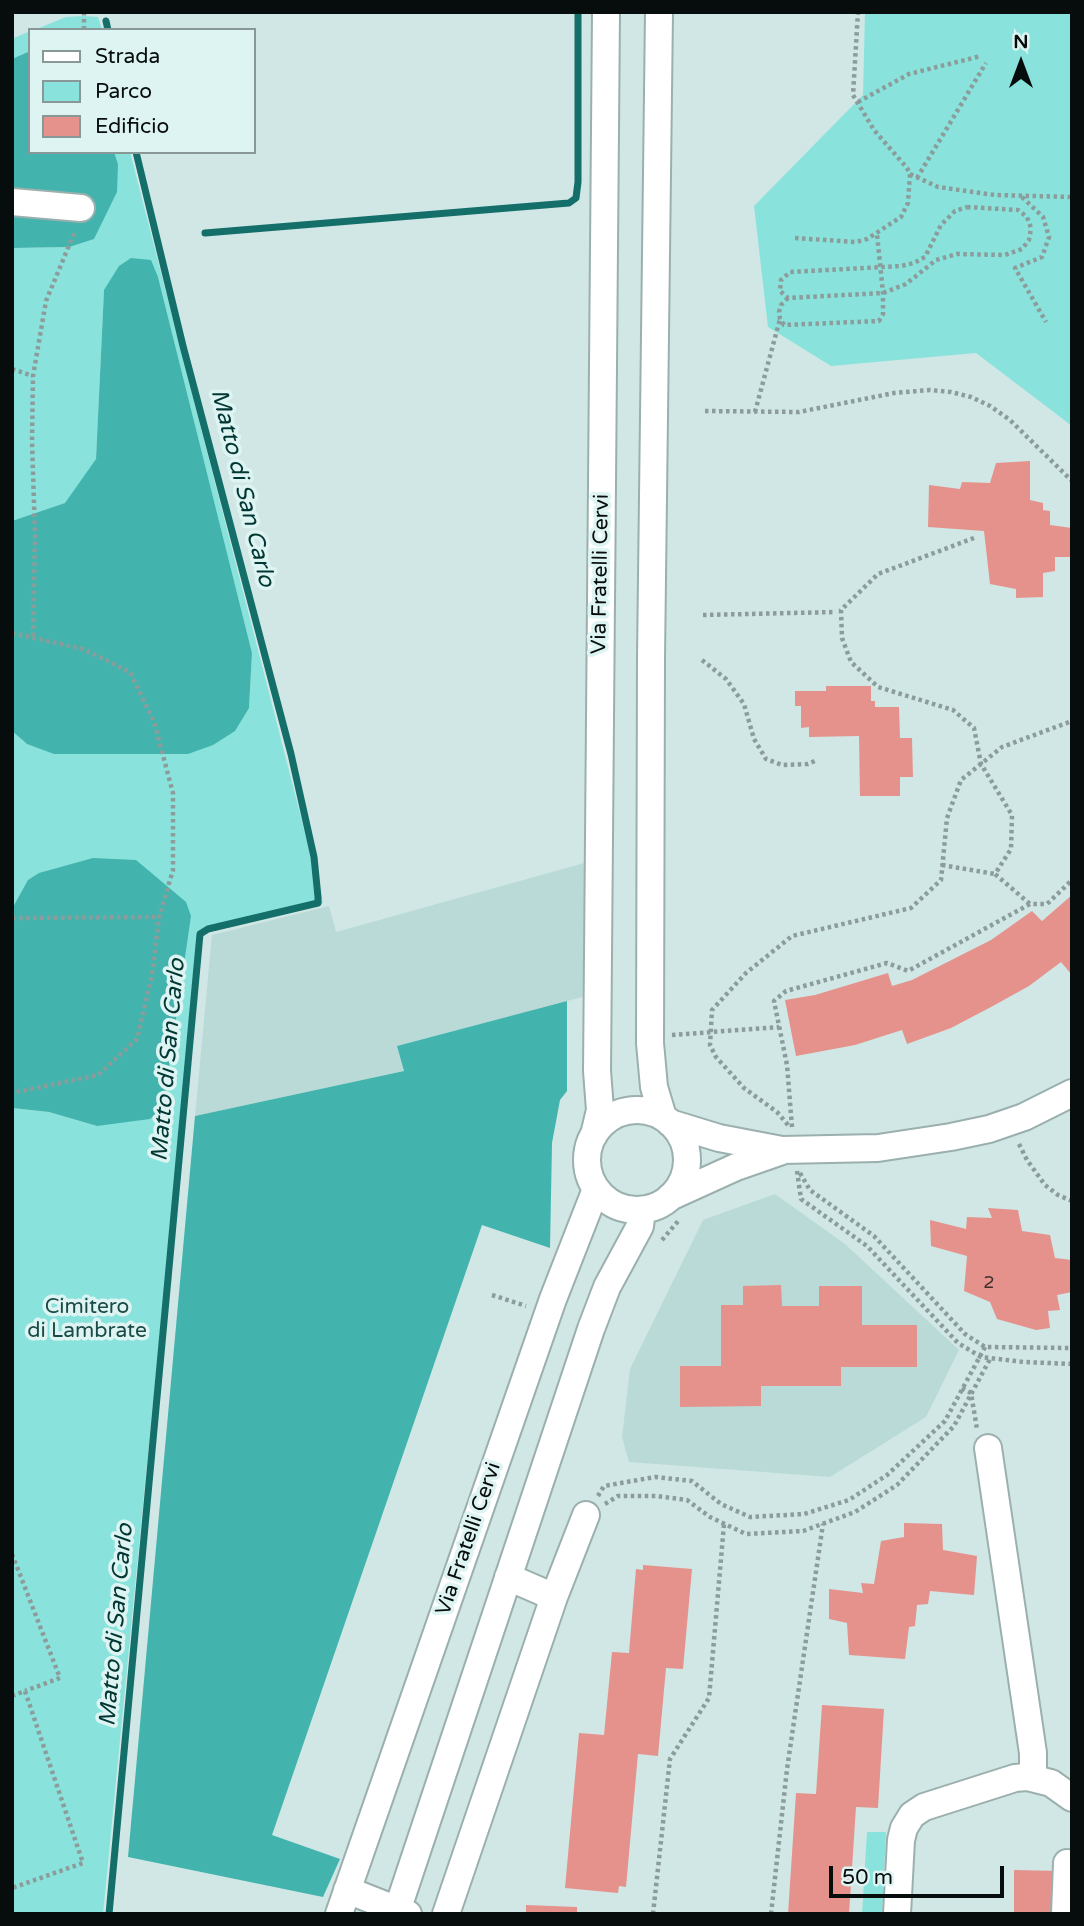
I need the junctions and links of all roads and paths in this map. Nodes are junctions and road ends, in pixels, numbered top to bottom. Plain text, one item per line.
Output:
1 (606, 12) edge
2 (659, 12) edge
3 (858, 12) edge
4 (981, 56) dead end
5 (986, 63) dead end
6 (858, 102) junction
7 (910, 174) junction
8 (917, 178) junction
9 (1021, 196) junction
10 (1072, 197) edge
11 (12, 202) edge
12 (81, 208) joint
13 (877, 233) junction
14 (795, 238) dead end
15 (879, 266) junction
16 (883, 293) junction
17 (788, 298) junction
18 (780, 319) junction
19 (1046, 323) dead end
20 (12, 369) edge
21 (33, 376) junction
22 (705, 411) dead end
23 (755, 412) junction
24 (1072, 481) edge
25 (974, 538) dead end
26 (836, 612) dead end
27 (703, 615) dead end
28 (12, 633) edge
29 (33, 636) junction
30 (702, 660) dead end
31 (1072, 721) edge
32 (817, 760) dead end
33 (981, 764) junction
34 (942, 865) junction
35 (995, 874) junction
36 (1072, 880) edge
37 (1030, 904) junction
38 (159, 917) junction
39 (12, 918) edge
40 (779, 1027) junction
41 (711, 1032) junction
42 (686, 1033) dead end
43 (12, 1093) edge
44 (1072, 1093) edge
45 (667, 1120) junction
46 (594, 1135) junction
47 (788, 1144) junction
48 (1020, 1145) dead end
49 (596, 1189) junction
50 (1072, 1201) edge
51 (679, 1205) junction
52 (642, 1210) junction
53 (658, 1245) dead end
54 (985, 1347) junction
55 (1072, 1348) edge
56 (981, 1357) junction
57 (990, 1359) junction
58 (1072, 1364) edge
59 (962, 1388) junction
60 (971, 1393) junction
61 (988, 1448) joint
62 (586, 1515) junction
63 (724, 1524) junction
64 (823, 1524) junction
65 (12, 1555) edge
66 (508, 1577) junction
67 (554, 1597) junction
68 (26, 1691) junction
69 (12, 1696) edge
70 (1030, 1777) junction
71 (1072, 1798) edge
72 (1067, 1863) dead end
73 (12, 1888) edge
74 (343, 1902) edge
75 (401, 1912) edge
76 (446, 1914) edge
77 (653, 1914) edge
78 (771, 1914) edge
79 (897, 1914) edge
80 (1065, 1914) edge

1 - 46 street, Via Fratelli Cervi
2 - 45 street
3 - 6 path
4 - 6 path
5 - 8 path
6 - 7 path
7 - 8 path
7 - 13 path
8 - 9 path
9 - 10 path
9 - 19 path
11 - 12 street
12 - 21 path
13 - 14 path
13 - 15 path
15 - 16 path
15 - 16 path
15 - 17 path
16 - 17 path
16 - 18 path
17 - 18 path
18 - 23 path
20 - 21 path
21 - 29 path
22 - 23 path
23 - 24 path
25 - 33 path
26 - 27 path
28 - 29 path
29 - 38 path
30 - 32 path
31 - 33 path
33 - 34 path
33 - 35 path
34 - 35 path
34 - 41 path
35 - 37 path
36 - 37 path
37 - 40 path
38 - 39 path
38 - 43 path
40 - 41 path
40 - 47 path
41 - 42 path
41 - 47 path
44 - 47 street
45 - 46 street
45 - 47 street
45 - 51 street
46 - 49 street
47 - 51 street
47 - 54 path
47 - 56 path
48 - 50 path
49 - 52 street
49 - 74 street, Via Fratelli Cervi
51 - 52 street
51 - 53 path
52 - 66 street, Via Fratelli Cervi
54 - 55 path
54 - 56 path
56 - 57 path
56 - 59 path
57 - 58 path
57 - 60 path
59 - 60 path
59 - 62 path
60 - 61 path
60 - 64 path
61 - 70 street
62 - 63 path
62 - 67 street
63 - 64 path
63 - 77 path
64 - 78 path
65 - 68 path
66 - 67 street
66 - 75 street, Via Fratelli Cervi
67 - 76 street
68 - 69 path
68 - 73 path
70 - 71 street
70 - 79 street
72 - 80 street
74 - 75 street, Via Fratelli Cervi

